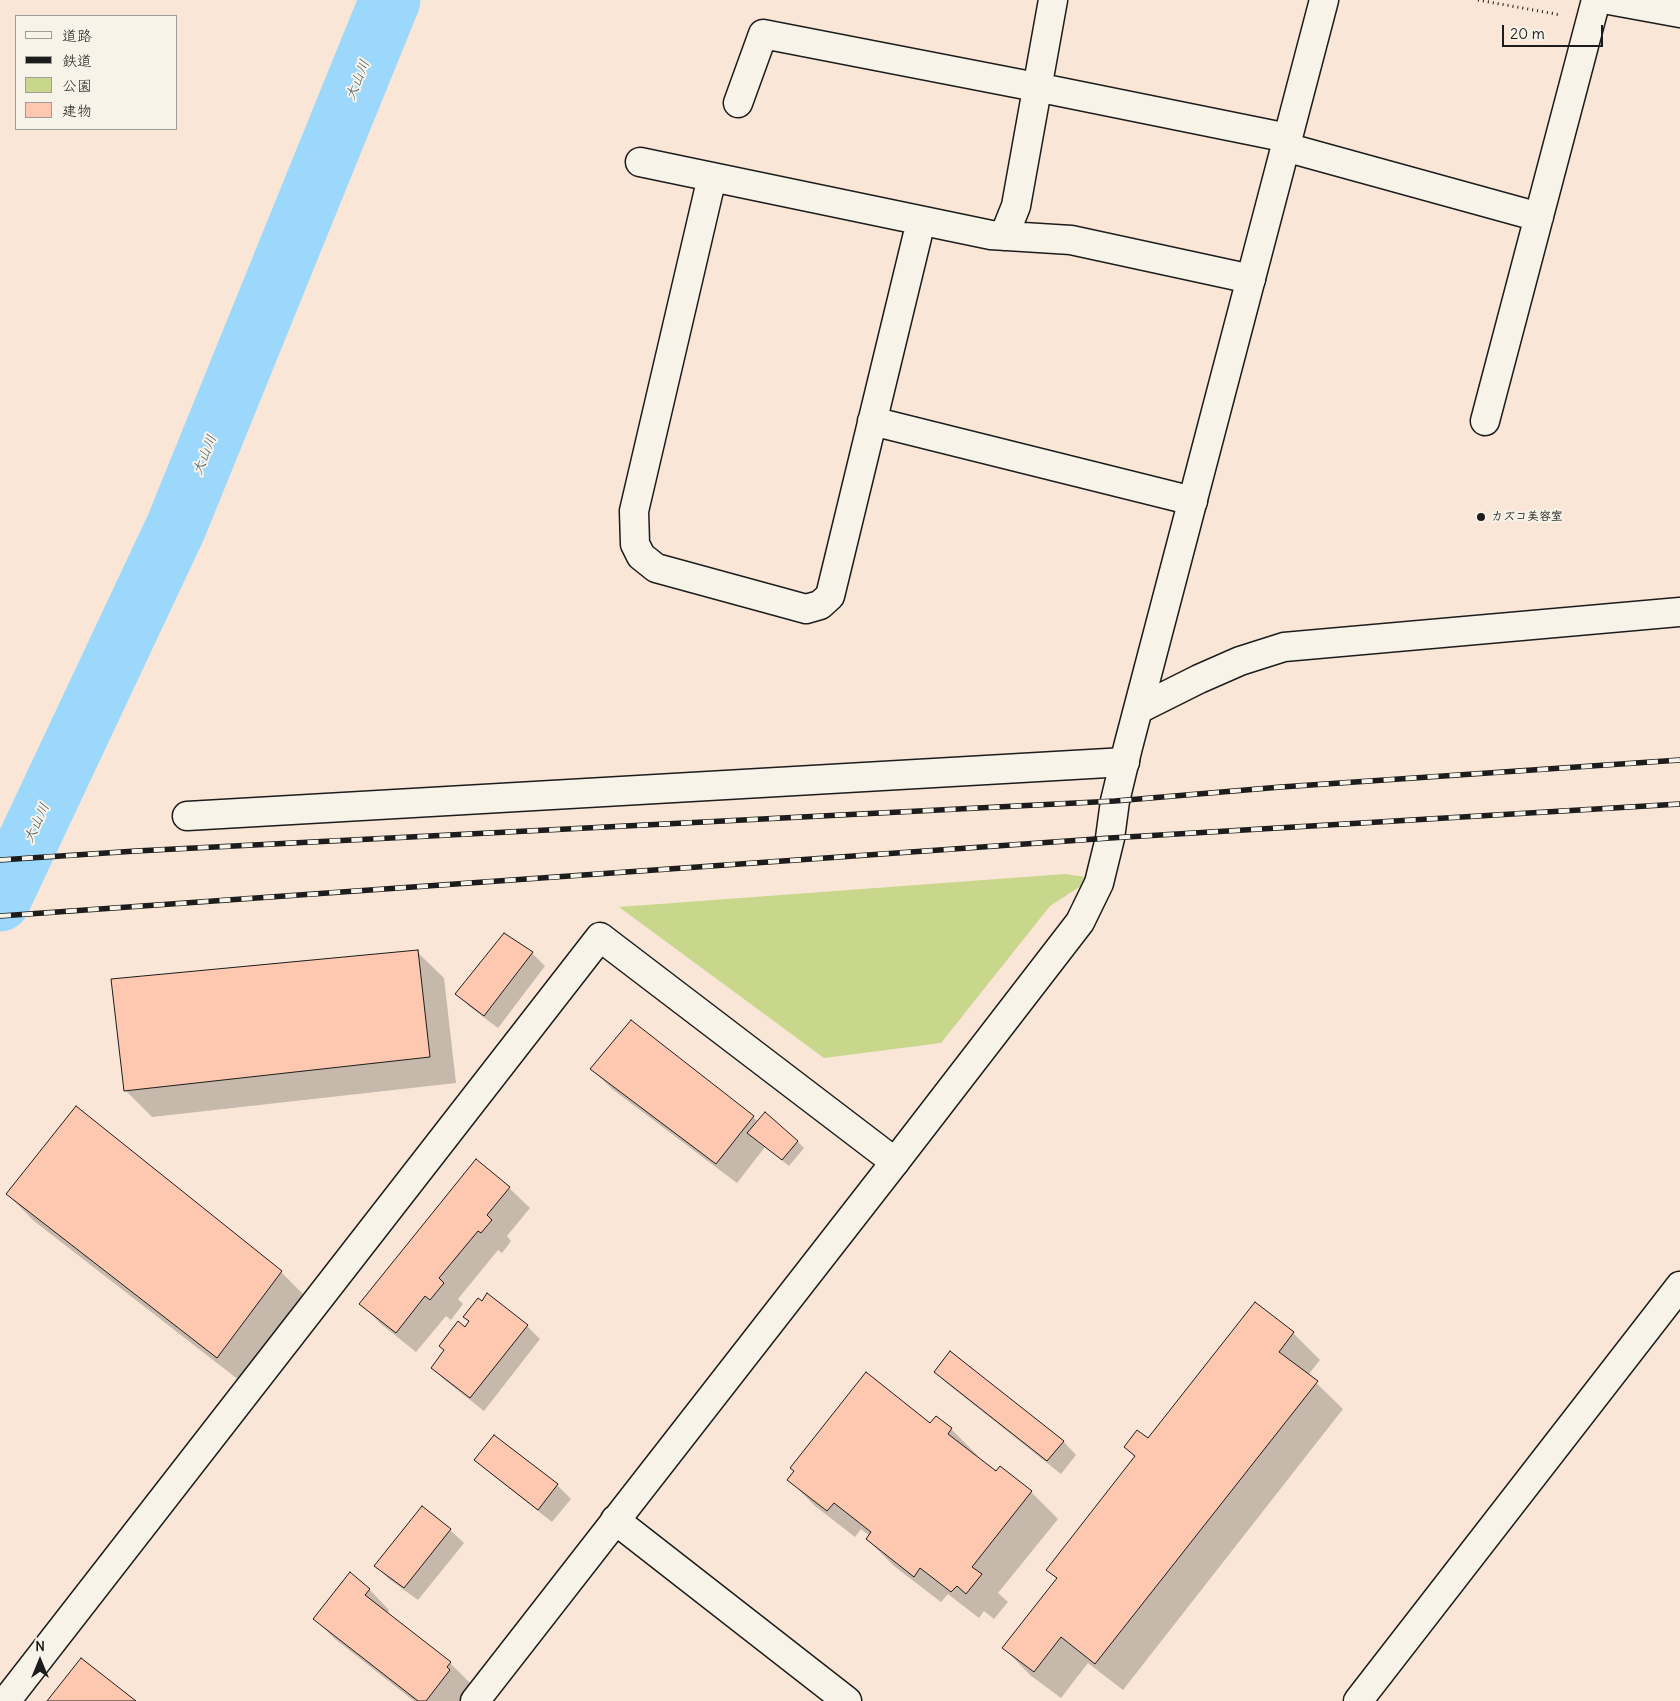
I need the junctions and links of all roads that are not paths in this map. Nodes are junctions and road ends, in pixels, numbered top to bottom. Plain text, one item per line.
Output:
1 (1053, 0) edge
2 (1324, 0) edge
3 (1596, 0) edge
4 (1609, 0) edge
5 (1680, 13) edge
6 (1036, 87) junction
7 (738, 104) dead end
8 (1287, 142) junction
9 (640, 162) dead end
10 (712, 177) junction
11 (1539, 217) junction
12 (921, 220) junction
13 (1004, 236) junction
14 (1251, 279) junction
15 (872, 421) junction
16 (1485, 421) dead end
17 (1193, 501) junction
18 (1680, 612) edge
19 (1139, 709) junction
20 (1125, 762) junction
21 (187, 816) dead end
22 (895, 1162) junction
23 (1680, 1286) edge
24 (615, 1520) junction
25 (6, 1701) edge
26 (475, 1701) edge
27 (847, 1701) edge
28 (1358, 1701) edge

1 - 6 street
2 - 8 street
3 - 11 street
4 - 5 street
6 - 7 street
6 - 8 street
6 - 13 street
8 - 11 street
8 - 14 street
9 - 10 street
10 - 12 street
10 - 15 street
11 - 16 street
12 - 13 street
12 - 15 street
13 - 14 street
14 - 17 street
15 - 17 street
17 - 19 street
18 - 19 street
19 - 20 street
20 - 21 street
20 - 22 street
22 - 24 street
22 - 25 street
23 - 28 street
24 - 26 street
24 - 27 street

